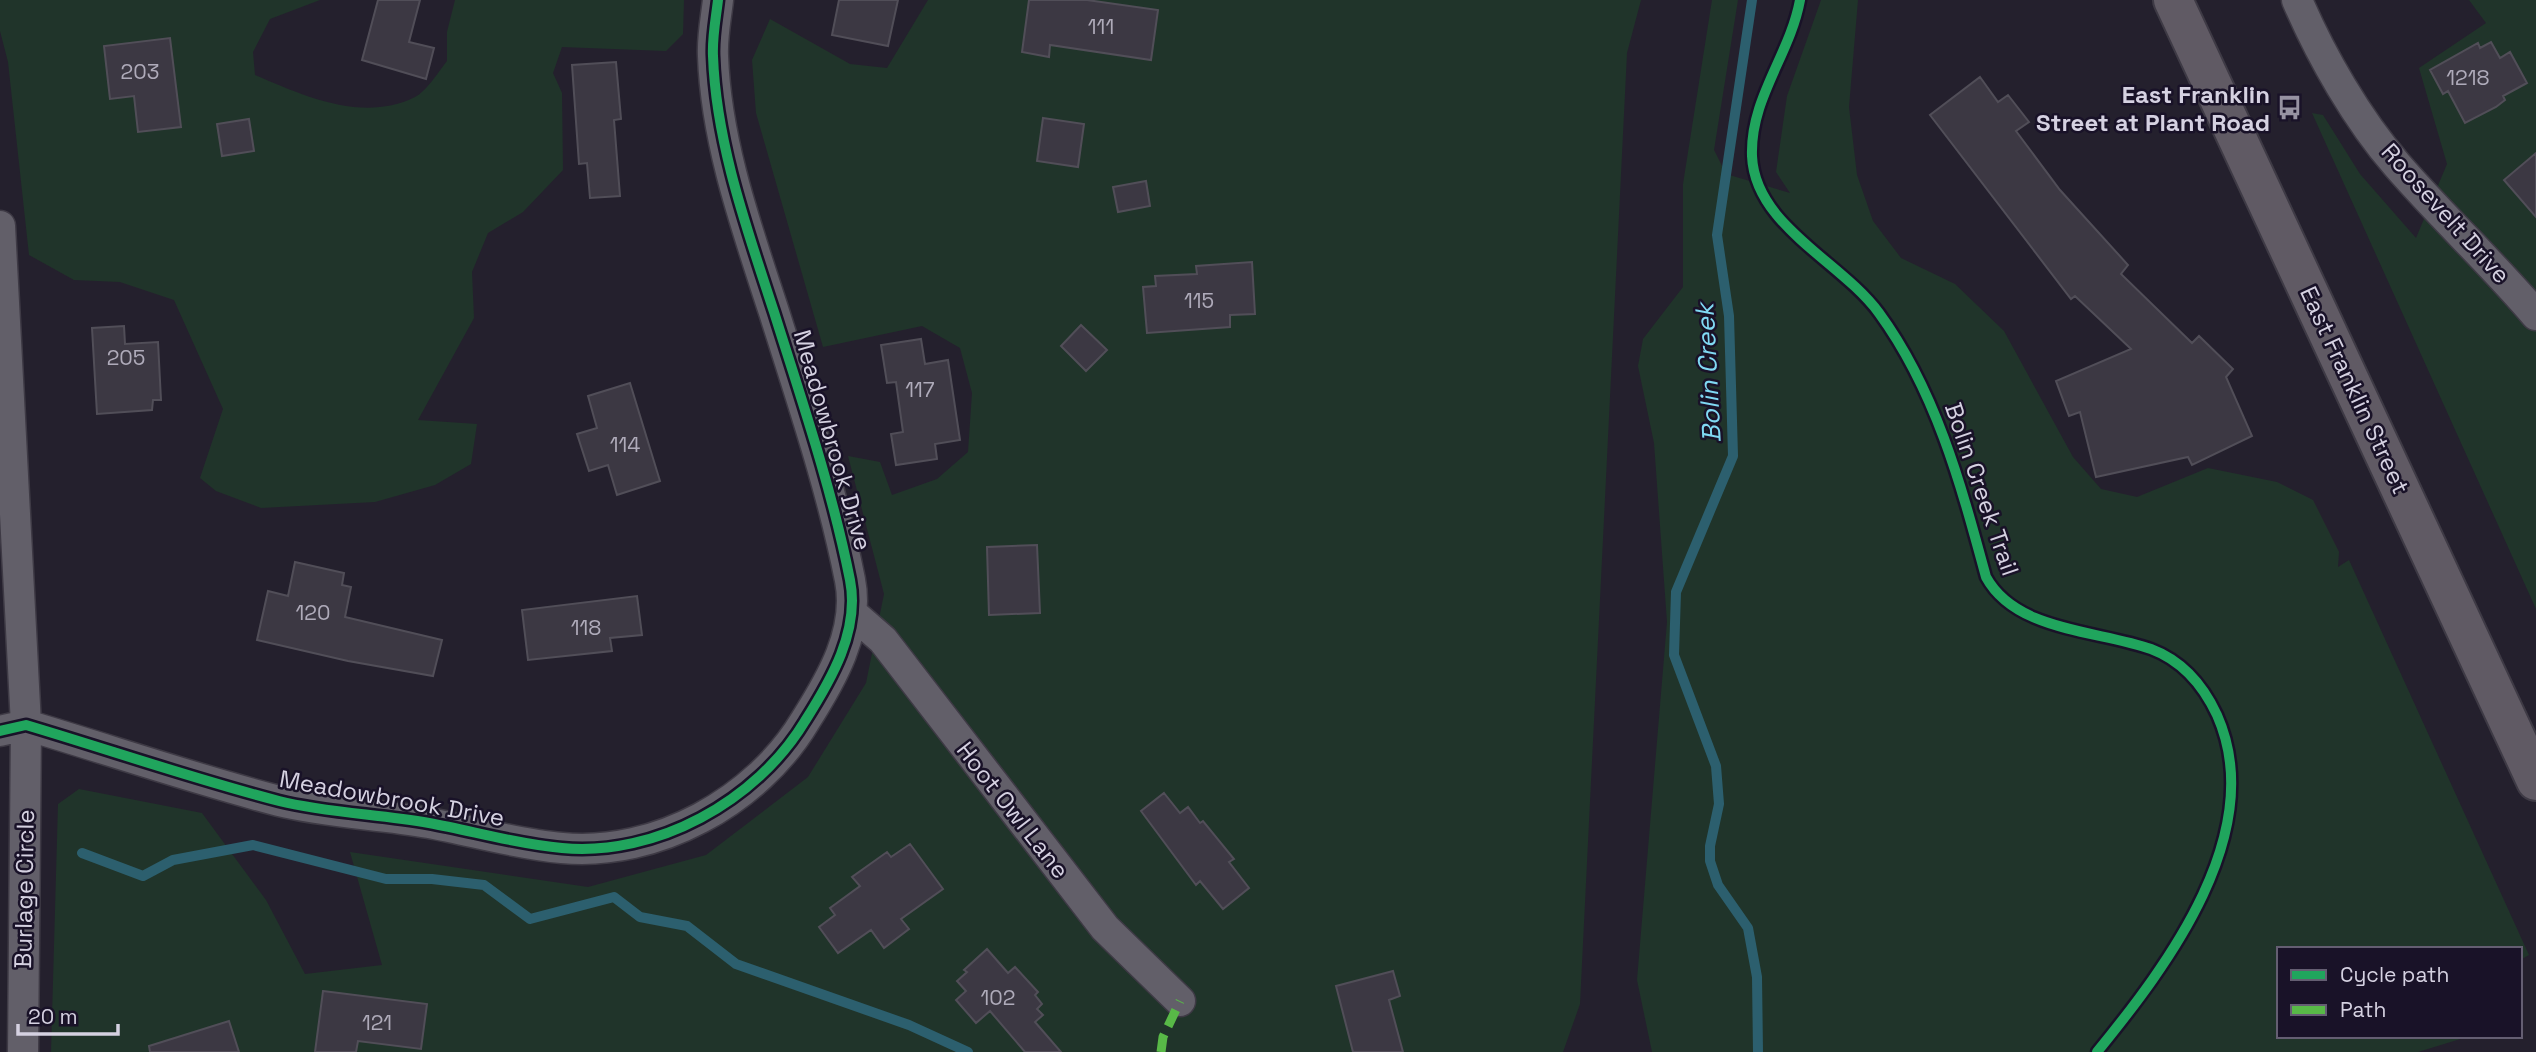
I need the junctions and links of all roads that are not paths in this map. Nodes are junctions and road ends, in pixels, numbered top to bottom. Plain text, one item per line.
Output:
1 (718, 0) edge
2 (2173, 0) edge
3 (2297, 0) edge
4 (0, 226) edge
5 (2536, 316) edge
6 (852, 613) junction
7 (13, 728) edge
8 (2536, 781) edge
9 (1180, 1001) dead end
10 (23, 1052) edge

1 - 6 street, Meadowbrook Drive
2 - 8 main road, East Franklin Street
3 - 5 street, Roosevelt Drive
4 - 7 street, Burlage Circle
6 - 7 street, Meadowbrook Drive
6 - 9 street, Hoot Owl Lane
7 - 10 street, Burlage Circle

